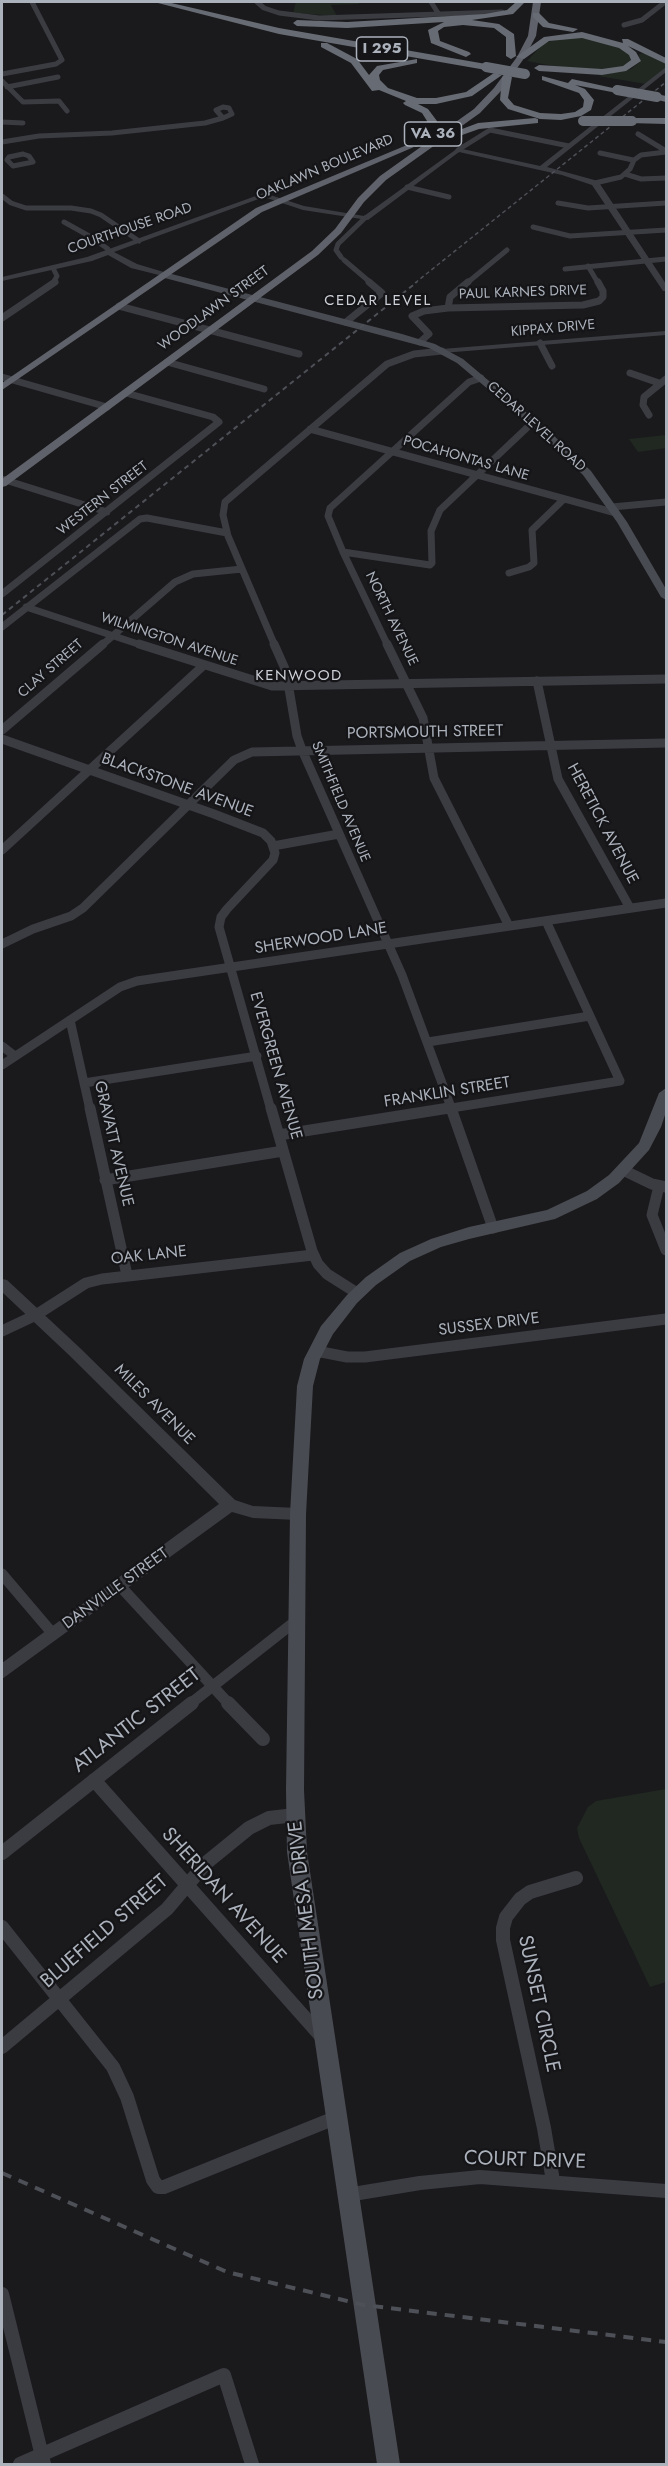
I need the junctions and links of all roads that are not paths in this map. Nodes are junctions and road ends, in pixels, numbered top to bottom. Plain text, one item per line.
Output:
1 (32, 2) edge
2 (158, 2) edge
3 (191, 2) edge
4 (257, 2) edge
5 (431, 2) edge
6 (523, 2) edge
7 (537, 2) edge
8 (665, 2) edge
9 (482, 4) dead end
10 (476, 11) junction
11 (502, 12) dead end
12 (438, 14) junction
13 (536, 15) junction
14 (247, 16) junction
15 (624, 25) dead end
16 (279, 31) junction
17 (516, 56) junction
18 (472, 60) junction
19 (664, 60) edge
20 (531, 69) junction
21 (666, 69) edge
22 (2, 74) edge
23 (502, 76) junction
24 (58, 77) dead end
25 (545, 78) junction
26 (2, 81) edge
27 (7, 87) junction
28 (666, 90) edge
29 (662, 98) edge
30 (67, 111) dead end
31 (223, 118) dead end
32 (666, 121) edge
33 (2, 122) edge
34 (23, 123) dead end
35 (638, 135) dead end
36 (2, 142) edge
37 (430, 143) junction
38 (416, 144) junction
39 (569, 146) junction
40 (458, 150) junction
41 (666, 151) edge
42 (600, 153) dead end
43 (633, 160) junction
44 (13, 166) dead end
45 (5, 168) dead end
46 (542, 168) junction
47 (625, 174) junction
48 (666, 178) edge
49 (595, 183) junction
50 (407, 187) junction
51 (300, 192) junction
52 (264, 195) junction
53 (2, 196) edge
54 (449, 197) dead end
55 (278, 201) junction
56 (558, 203) dead end
57 (666, 203) edge
58 (612, 207) junction
59 (349, 216) junction
60 (365, 218) junction
61 (64, 222) dead end
62 (532, 227) dead end
63 (666, 230) edge
64 (629, 233) junction
65 (139, 241) junction
66 (507, 250) dead end
67 (108, 252) junction
68 (666, 259) edge
69 (647, 260) junction
70 (588, 266) junction
71 (54, 268) junction
72 (565, 269) dead end
73 (165, 275) junction
74 (2, 279) edge
75 (666, 289) edge
76 (255, 298) junction
77 (119, 306) junction
78 (448, 308) junction
79 (2, 318) edge
80 (346, 322) junction
81 (210, 331) junction
82 (666, 333) edge
83 (420, 342) junction
84 (540, 343) junction
85 (442, 351) junction
86 (299, 354) dead end
87 (167, 362) junction
88 (552, 366) dead end
89 (630, 373) dead end
90 (481, 378) junction
91 (7, 379) edge
92 (666, 379) edge
93 (659, 383) junction
94 (2, 387) edge
95 (264, 389) dead end
96 (126, 393) junction
97 (107, 407) junction
98 (649, 415) dead end
99 (533, 422) junction
100 (310, 429) junction
101 (392, 451) junction
102 (476, 474) junction
103 (3, 481) edge
104 (564, 499) junction
105 (666, 502) edge
106 (614, 510) junction
107 (107, 512) junction
108 (226, 532) junction
109 (343, 552) junction
110 (242, 569) junction
111 (509, 573) dead end
112 (2, 594) edge
113 (666, 597) edge
114 (26, 607) junction
115 (2, 627) edge
116 (112, 635) junction
117 (204, 665) junction
118 (666, 679) edge
119 (537, 681) junction
120 (408, 683) junction
121 (290, 686) junction
122 (2, 729) edge
123 (2, 739) edge
124 (666, 743) edge
125 (549, 746) junction
126 (429, 748) junction
127 (302, 750) junction
128 (89, 770) junction
129 (188, 805) junction
130 (339, 834) junction
131 (273, 846) junction
132 (2, 850) edge
133 (666, 903) edge
134 (630, 908) junction
135 (546, 921) junction
136 (509, 926) junction
137 (2, 944) edge
138 (388, 944) junction
139 (231, 968) junction
140 (590, 1016) junction
141 (70, 1020) junction
142 (428, 1042) junction
143 (2, 1046) edge
144 (15, 1056) junction
145 (257, 1056) junction
146 (2, 1065) edge
147 (84, 1083) junction
148 (666, 1093) edge
149 (452, 1108) junction
150 (279, 1135) junction
151 (283, 1151) junction
152 (623, 1170) junction
153 (105, 1180) junction
154 (663, 1187) edge
155 (493, 1228) junction
156 (666, 1250) edge
157 (313, 1255) junction
158 (127, 1275) junction
159 (2, 1284) edge
160 (357, 1293) junction
161 (36, 1315) junction
162 (666, 1320) edge
163 (2, 1331) edge
164 (316, 1351) junction
165 (230, 1505) junction
166 (298, 1514) junction
167 (2, 1574) edge
168 (120, 1586) junction
169 (297, 1620) junction
170 (53, 1634) junction
171 (2, 1672) edge
172 (211, 1687) junction
173 (263, 1739) dead end
174 (94, 1780) junction
175 (295, 1815) junction
176 (2, 1852) edge
177 (576, 1878) dead end
178 (187, 1885) junction
179 (2, 1927) edge
180 (58, 1999) junction
181 (324, 2039) junction
182 (2, 2047) edge
183 (335, 2118) junction
184 (553, 2181) junction
185 (666, 2191) edge
186 (347, 2195) junction
187 (2, 2294) edge
188 (43, 2460) edge
189 (20, 2464) edge
190 (252, 2464) edge
191 (388, 2464) edge

1 - 22 street
2 - 16 highway, I 295
3 - 14 highway, I 295
4 - 12 street
5 - 12 street
6 - 14 highway
6 - 17 highway, OAKLAWN BOULEVARD / VA 36
7 - 13 highway, OAKLAWN BOULEVARD / VA 36
8 - 15 street
9 - 10 street
10 - 11 street
10 - 12 street
13 - 17 highway, OAKLAWN BOULEVARD / VA 36
13 - 19 highway
14 - 18 highway, I 295
16 - 18 highway, I 295
16 - 38 highway
17 - 18 highway
17 - 20 highway
17 - 23 highway, OAKLAWN BOULEVARD / VA 36
18 - 20 highway, I 295, bridge
18 - 23 highway
20 - 25 highway, I 295
20 - 28 highway, I 295
21 - 39 street
23 - 25 highway
23 - 37 highway, OAKLAWN BOULEVARD / VA 36
23 - 38 highway, OAKLAWN BOULEVARD / VA 36
24 - 27 street
25 - 29 highway, I 295, bridge
26 - 27 street
27 - 30 street
31 - 36 street
32 - 37 highway, bridge
33 - 34 street
35 - 41 street
37 - 59 highway, WOODLAWN STREET / VA 36
38 - 51 highway, OAKLAWN BOULEVARD / VA 36
39 - 40 street
39 - 46 street
40 - 46 street
40 - 50 street
41 - 43 street
42 - 43 street
43 - 47 street
44 - 45 street
46 - 49 street
47 - 48 street
47 - 49 street
49 - 58 street
50 - 54 street
50 - 60 street
51 - 52 highway
51 - 55 highway, OAKLAWN BOULEVARD / VA 36
52 - 55 street
52 - 65 street, COURTHOUSE ROAD
53 - 65 street
55 - 59 street
55 - 73 highway, OAKLAWN BOULEVARD / VA 36
56 - 58 street
57 - 58 street
58 - 64 street
59 - 60 street
59 - 76 highway, WOODLAWN STREET / VA 36
60 - 80 street
61 - 67 street
62 - 64 street
63 - 64 street
64 - 69 street
65 - 67 street, COURTHOUSE ROAD
66 - 78 street
67 - 71 street, COURTHOUSE ROAD
67 - 73 street
68 - 69 street
69 - 70 street
69 - 75 street
70 - 72 street
70 - 78 street, PAUL KARNES DRIVE
71 - 74 street, COURTHOUSE ROAD
71 - 79 street
73 - 76 main road, CEDAR LEVEL ROAD
73 - 77 highway, OAKLAWN BOULEVARD / VA 36
76 - 80 main road, CEDAR LEVEL ROAD
76 - 81 highway, WOODLAWN STREET / VA 36
77 - 81 street
77 - 91 highway, OAKLAWN BOULEVARD / VA 36
78 - 83 street, PAUL KARNES DRIVE
80 - 83 main road, CEDAR LEVEL ROAD
81 - 86 street
81 - 87 highway, WOODLAWN STREET / VA 36
82 - 84 street, KIPPAX DRIVE
83 - 85 main road, CEDAR LEVEL ROAD
84 - 85 street, KIPPAX DRIVE
84 - 88 street
85 - 90 main road, CEDAR LEVEL ROAD
85 - 100 street, SMITHFIELD AVENUE
87 - 95 street
87 - 96 highway, WOODLAWN STREET / VA 36
89 - 93 street
90 - 99 main road, CEDAR LEVEL ROAD
90 - 101 street, NORTH AVENUE
91 - 94 highway, OAKLAWN BOULEVARD / VA 36
91 - 97 street
92 - 93 street
93 - 98 street
96 - 97 highway, WOODLAWN STREET / VA 36
96 - 107 street, WESTERN STREET
97 - 103 highway, WOODLAWN STREET / VA 36
99 - 102 street
99 - 106 main road, CEDAR LEVEL ROAD
100 - 101 street, POCAHONTAS LANE
100 - 108 street, SMITHFIELD AVENUE
101 - 102 street, POCAHONTAS LANE
101 - 109 street, NORTH AVENUE
102 - 104 street, POCAHONTAS LANE
102 - 109 street
103 - 107 street
104 - 106 street, POCAHONTAS LANE
104 - 111 street
105 - 106 street
106 - 113 main road, CEDAR LEVEL ROAD
107 - 112 street, WESTERN STREET
108 - 110 street, SMITHFIELD AVENUE
108 - 114 street
109 - 120 street, NORTH AVENUE
110 - 116 street, CLAY STREET
110 - 121 street, SMITHFIELD AVENUE
114 - 115 street
114 - 116 street, WILMINGTON AVENUE
116 - 117 street, WILMINGTON AVENUE
116 - 122 street, CLAY STREET
117 - 121 street, WILMINGTON AVENUE
117 - 128 street
118 - 119 street, WILMINGTON AVENUE
119 - 120 street, WILMINGTON AVENUE
119 - 125 street, HERETICK AVENUE
120 - 121 street, WILMINGTON AVENUE
120 - 126 street, NORTH AVENUE
121 - 127 street, SMITHFIELD AVENUE
123 - 128 street, BLACKSTONE AVENUE
124 - 125 street, PORTSMOUTH STREET
125 - 126 street, PORTSMOUTH STREET
125 - 134 street, HERETICK AVENUE
126 - 127 street, PORTSMOUTH STREET
126 - 136 street, NORTH AVENUE
127 - 129 street, PORTSMOUTH STREET
127 - 130 street, SMITHFIELD AVENUE
128 - 129 street, BLACKSTONE AVENUE
128 - 132 street
129 - 131 street, BLACKSTONE AVENUE
129 - 137 street, PORTSMOUTH STREET
130 - 131 street
130 - 138 street, SMITHFIELD AVENUE
131 - 139 street, EVERGREEN AVENUE
133 - 134 street, SHERWOOD LANE
134 - 135 street, SHERWOOD LANE
135 - 136 street, SHERWOOD LANE
135 - 140 street
136 - 138 street, SHERWOOD LANE
138 - 139 street, SHERWOOD LANE
138 - 142 street, SMITHFIELD AVENUE
139 - 141 street, SHERWOOD LANE
139 - 145 street, EVERGREEN AVENUE
140 - 142 street
140 - 149 street, FRANKLIN STREET
141 - 144 street, SHERWOOD LANE
141 - 147 street, GRAVATT AVENUE
142 - 149 street, SMITHFIELD AVENUE
143 - 144 street
144 - 146 street, SHERWOOD LANE
145 - 147 street
145 - 150 street, EVERGREEN AVENUE
147 - 153 street, GRAVATT AVENUE
148 - 152 main road
149 - 150 street, FRANKLIN STREET
149 - 155 street, SMITHFIELD AVENUE
150 - 151 street, EVERGREEN AVENUE
151 - 153 street
151 - 157 street, EVERGREEN AVENUE
152 - 154 street
152 - 155 main road
153 - 158 street, GRAVATT AVENUE
154 - 156 street
155 - 160 main road, SOUTH MESA DRIVE
157 - 158 street, OAK LANE
157 - 160 street, EVERGREEN AVENUE
158 - 161 street, OAK LANE
159 - 161 street, MILES AVENUE
160 - 164 main road, SOUTH MESA DRIVE
161 - 163 street, OAK LANE
161 - 165 street, MILES AVENUE
162 - 164 street, SUSSEX DRIVE
164 - 166 main road, SOUTH MESA DRIVE
165 - 166 street
165 - 168 street, DANVILLE STREET
166 - 169 main road, SOUTH MESA DRIVE
167 - 170 street
168 - 170 street, DANVILLE STREET
168 - 172 street
169 - 172 street, ATLANTIC STREET
169 - 175 main road, SOUTH MESA DRIVE
170 - 171 street, DANVILLE STREET
172 - 173 street
172 - 174 street, ATLANTIC STREET
174 - 176 street, ATLANTIC STREET
174 - 178 street, SHERIDAN AVENUE
175 - 178 street, BLUEFIELD STREET
175 - 181 main road, SOUTH MESA DRIVE
177 - 184 street, SUNSET CIRCLE
178 - 180 street, BLUEFIELD STREET
178 - 181 street, SHERIDAN AVENUE
179 - 180 street
180 - 182 street, BLUEFIELD STREET
180 - 183 street
181 - 183 main road, SOUTH MESA DRIVE
183 - 186 main road, SOUTH MESA DRIVE
184 - 185 street, COURT DRIVE
184 - 186 street, COURT DRIVE
186 - 191 main road, SOUTH MESA DRIVE
187 - 188 street
188 - 189 street
188 - 190 street

